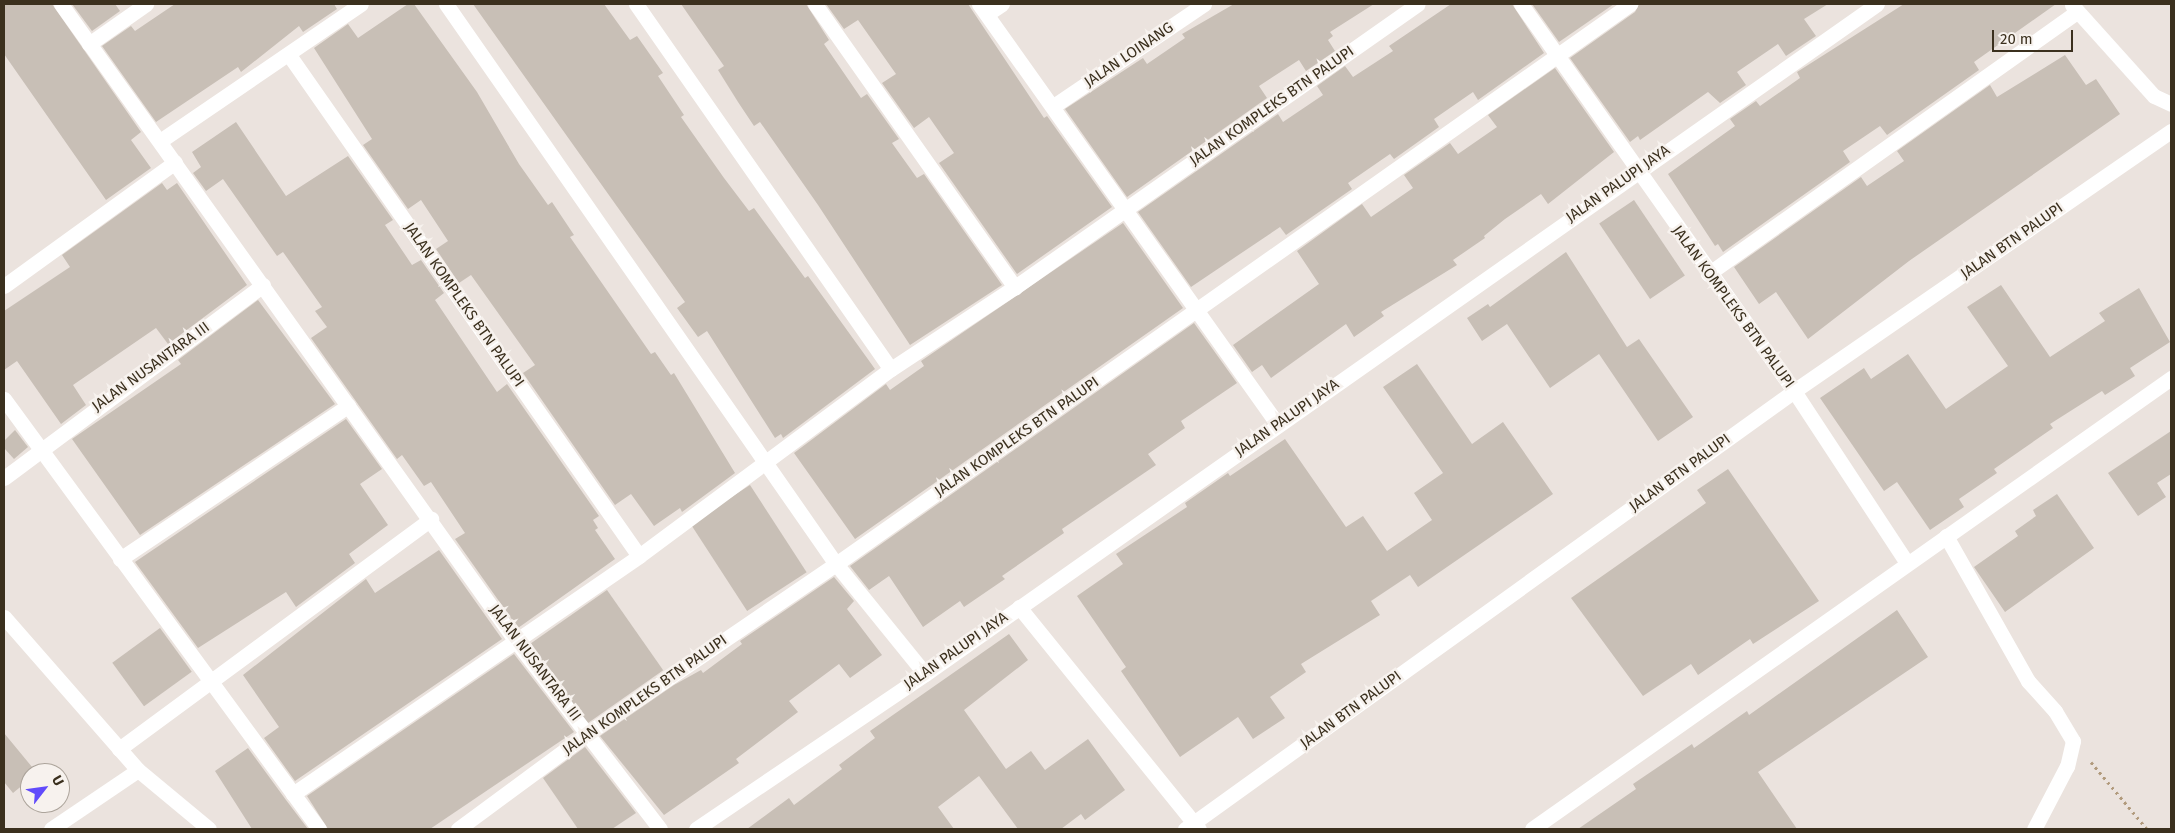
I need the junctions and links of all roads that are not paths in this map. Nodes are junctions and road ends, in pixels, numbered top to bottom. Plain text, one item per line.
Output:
1 (60, 4) edge
2 (146, 4) edge
3 (361, 4) edge
4 (446, 4) edge
5 (636, 4) edge
6 (814, 4) edge
7 (1002, 4) edge
8 (1204, 4) edge
9 (1418, 4) edge
10 (1521, 4) edge
11 (1630, 4) edge
12 (1877, 4) edge
13 (2074, 8) edge
14 (983, 9) edge
15 (89, 44) junction
16 (1555, 54) junction
17 (289, 55) junction
18 (2171, 104) edge
19 (1055, 105) junction
20 (2171, 131) edge
21 (160, 141) junction
22 (175, 162) junction
23 (1636, 171) junction
24 (1126, 209) junction
25 (1708, 274) junction
26 (263, 285) junction
27 (4, 286) edge
28 (1016, 287) junction
29 (1198, 309) junction
30 (891, 369) junction
31 (2171, 378) edge
32 (1794, 391) junction
33 (4, 399) edge
34 (348, 406) junction
35 (1278, 425) junction
36 (40, 449) junction
37 (765, 465) junction
38 (4, 478) edge
39 (431, 519) junction
40 (1946, 536) junction
41 (639, 556) junction
42 (120, 559) junction
43 (836, 564) junction
44 (1907, 564) junction
45 (1019, 607) junction
46 (4, 617) edge
47 (515, 640) junction
48 (924, 674) junction
49 (210, 681) junction
50 (588, 733) junction
51 (119, 749) junction
52 (138, 770) junction
53 (293, 794) junction
54 (1193, 827) edge
55 (51, 829) edge
56 (209, 829) edge
57 (319, 829) edge
58 (458, 829) edge
59 (660, 829) edge
60 (696, 829) edge
61 (1532, 829) edge
62 (2034, 829) edge

1 - 15 street, JALAN NUSANTARA III
2 - 15 street
3 - 17 street
4 - 37 street
5 - 30 street
6 - 28 street
7 - 14 street
8 - 19 street, JALAN LOINANG
9 - 24 street, JALAN KOMPLEKS BTN PALUPI
10 - 16 street, JALAN KOMPLEKS BTN PALUPI
11 - 16 street
12 - 23 street, JALAN PALUPI JAYA
13 - 18 street
13 - 25 street
14 - 19 street
15 - 21 street, JALAN NUSANTARA III
16 - 23 street, JALAN KOMPLEKS BTN PALUPI
16 - 29 street, JALAN KOMPLEKS BTN PALUPI
17 - 21 street
17 - 41 street, JALAN KOMPLEKS BTN PALUPI
19 - 24 street
20 - 32 street, JALAN BTN PALUPI
21 - 22 street, JALAN NUSANTARA III
22 - 26 street, JALAN NUSANTARA III
22 - 27 street
23 - 25 street, JALAN KOMPLEKS BTN PALUPI
23 - 35 street, JALAN PALUPI JAYA
24 - 28 street, JALAN KOMPLEKS BTN PALUPI
24 - 29 street
25 - 32 street, JALAN KOMPLEKS BTN PALUPI
26 - 34 street, JALAN NUSANTARA III
26 - 36 street, JALAN NUSANTARA III
28 - 30 street, JALAN KOMPLEKS BTN PALUPI
29 - 35 street
29 - 43 street, JALAN KOMPLEKS BTN PALUPI
30 - 37 street, JALAN KOMPLEKS BTN PALUPI
31 - 40 street
32 - 44 street, JALAN KOMPLEKS BTN PALUPI
32 - 54 street, JALAN BTN PALUPI
33 - 36 street
34 - 39 street, JALAN NUSANTARA III
34 - 42 street
35 - 45 street, JALAN PALUPI JAYA
36 - 38 street, JALAN NUSANTARA III
36 - 42 street
37 - 41 street, JALAN KOMPLEKS BTN PALUPI
37 - 43 street
39 - 47 street, JALAN NUSANTARA III
39 - 49 street
40 - 44 street
40 - 62 street
41 - 47 street, JALAN KOMPLEKS BTN PALUPI
42 - 49 street
43 - 48 street
43 - 50 street, JALAN KOMPLEKS BTN PALUPI
44 - 61 street
45 - 48 street, JALAN PALUPI JAYA
45 - 54 street, JALAN BTN PALUPI
46 - 51 street
47 - 50 street, JALAN NUSANTARA III
47 - 53 street, JALAN KOMPLEKS BTN PALUPI
48 - 60 street, JALAN PALUPI JAYA
49 - 51 street
49 - 53 street
50 - 58 street, JALAN KOMPLEKS BTN PALUPI
50 - 59 street, JALAN NUSANTARA III
51 - 52 street
52 - 55 street
52 - 56 street
53 - 57 street

